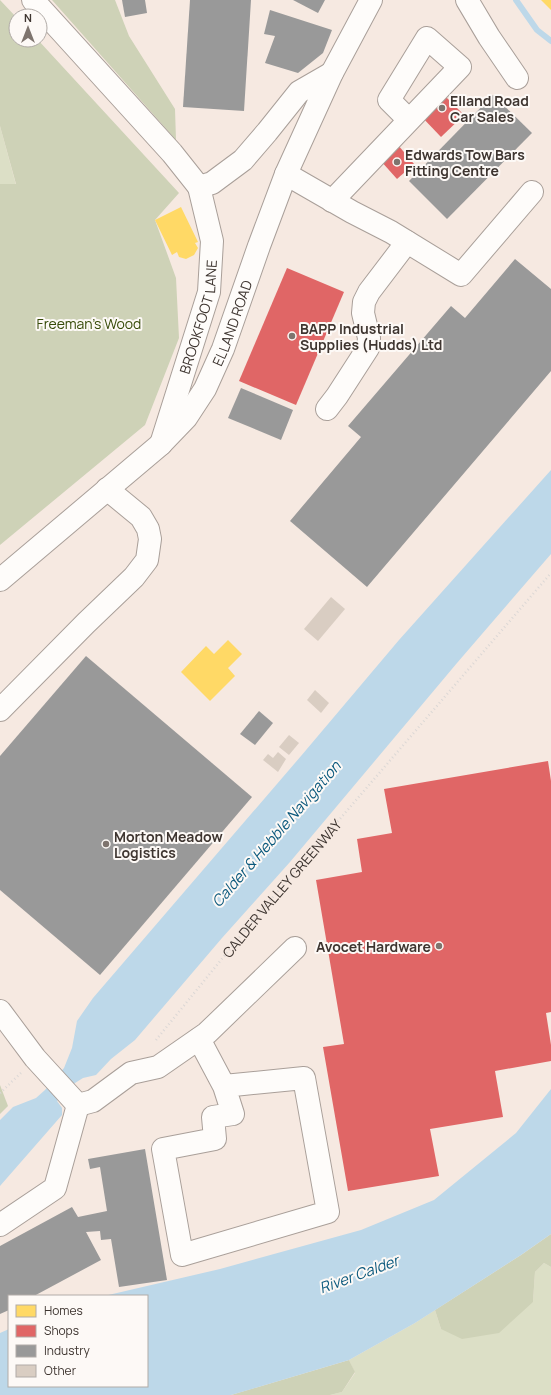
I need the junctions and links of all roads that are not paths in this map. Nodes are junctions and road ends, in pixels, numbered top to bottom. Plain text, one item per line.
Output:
1 (33, 0) edge
2 (371, 0) edge
3 (467, 0) edge
4 (332, 73) junction
5 (517, 78) dead end
6 (409, 120) dead end
7 (286, 174) junction
8 (199, 187) junction
9 (532, 192) dead end
10 (332, 200) junction
11 (407, 242) junction
12 (327, 409) dead end
13 (161, 444) junction
14 (107, 489) junction
15 (0, 580) edge
16 (0, 710) edge
17 (295, 948) dead end
18 (0, 1011) edge
19 (199, 1039) junction
20 (224, 1086) junction
21 (78, 1105) junction
22 (0, 1226) edge

1 - 8 main road, BROOKFOOT LANE
2 - 4 main road, ELLAND ROAD
3 - 5 main road
4 - 7 main road, ELLAND ROAD
4 - 8 main road
6 - 10 main road
7 - 10 main road
7 - 13 main road, ELLAND ROAD
8 - 13 main road, BROOKFOOT LANE
9 - 11 main road
10 - 11 main road
11 - 12 main road
13 - 14 main road, ELLAND ROAD
14 - 15 main road, ELLAND ROAD
14 - 16 main road
17 - 19 main road
18 - 21 main road
19 - 20 main road
19 - 21 main road
20 - 20 main road
21 - 22 main road

